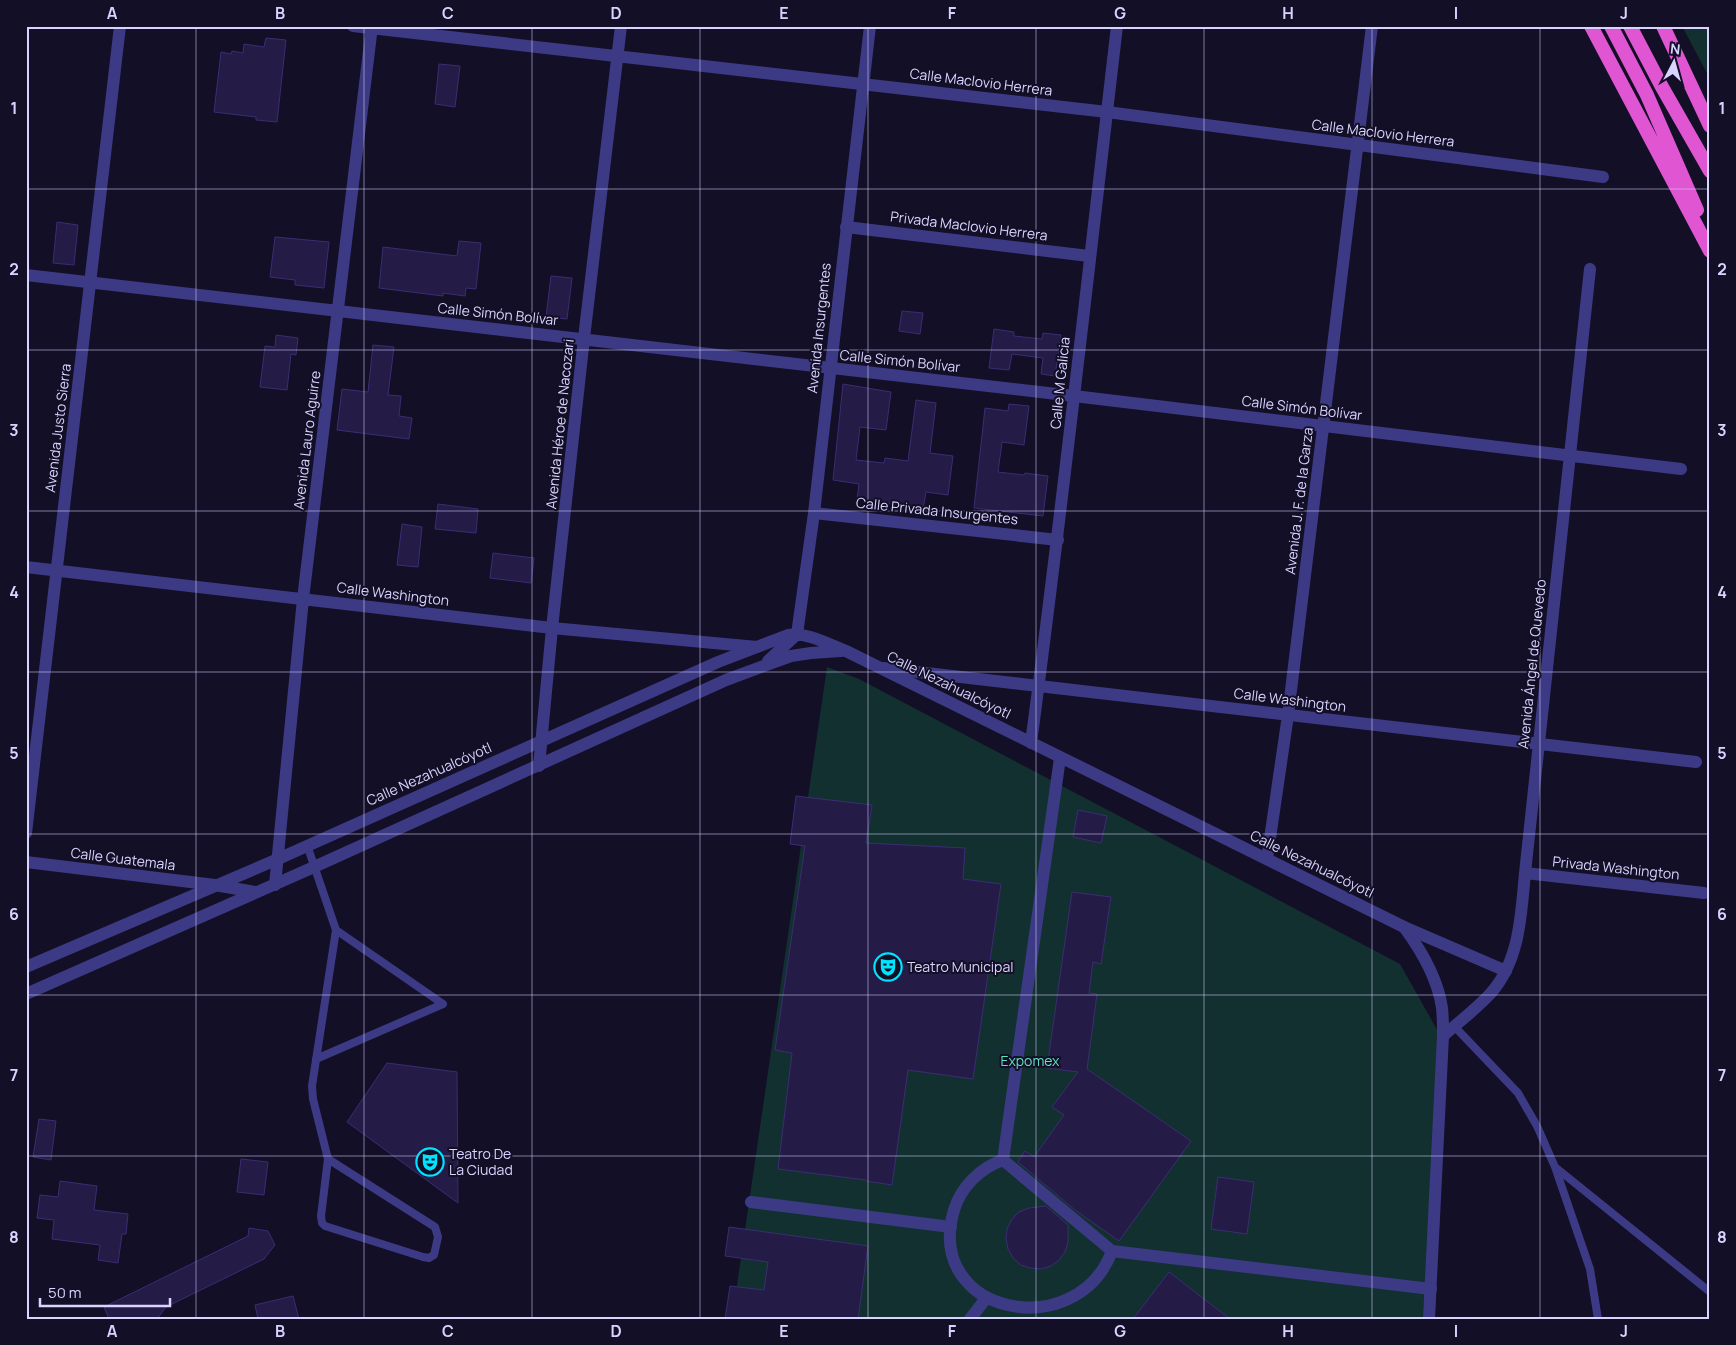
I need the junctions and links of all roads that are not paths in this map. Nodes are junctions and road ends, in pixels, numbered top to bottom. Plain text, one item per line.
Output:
1 (120, 26) edge
2 (353, 26) edge
3 (621, 26) edge
4 (870, 26) edge
5 (1117, 26) edge
6 (1372, 26) edge
7 (1591, 26) edge
8 (1611, 26) edge
9 (1630, 26) edge
10 (1663, 26) edge
11 (372, 27) edge
12 (618, 56) junction
13 (864, 84) junction
14 (1107, 112) junction
15 (1710, 126) edge
16 (1358, 146) junction
17 (1710, 171) edge
18 (1604, 177) dead end
19 (846, 226) junction
20 (1710, 238) edge
21 (1710, 251) edge
22 (1089, 256) junction
23 (1590, 269) dead end
24 (26, 275) edge
25 (90, 282) junction
26 (337, 311) junction
27 (584, 338) junction
28 (830, 368) junction
29 (1074, 396) junction
30 (1324, 426) junction
31 (1570, 457) junction
32 (1681, 469) dead end
33 (814, 513) junction
34 (1058, 540) junction
35 (26, 567) edge
36 (56, 571) junction
37 (303, 599) junction
38 (552, 628) junction
39 (797, 634) junction
40 (757, 647) junction
41 (846, 651) junction
42 (764, 665) junction
43 (880, 668) junction
44 (1039, 686) junction
45 (1288, 715) junction
46 (541, 740) junction
47 (1031, 743) junction
48 (1539, 744) junction
49 (1060, 758) junction
50 (1696, 762) dead end
51 (539, 766) junction
52 (26, 833) edge
53 (307, 845) junction
54 (278, 859) junction
55 (1268, 860) junction
56 (26, 862) edge
57 (314, 867) junction
58 (1525, 873) junction
59 (275, 884) junction
60 (215, 886) junction
61 (255, 892) junction
62 (1704, 893) dead end
63 (1404, 927) junction
64 (336, 930) junction
65 (26, 967) edge
66 (1506, 971) junction
67 (26, 994) edge
68 (1454, 1026) junction
69 (1443, 1036) junction
70 (316, 1059) junction
71 (328, 1159) junction
72 (1003, 1160) junction
73 (1555, 1167) junction
74 (752, 1202) dead end
75 (951, 1227) junction
76 (1112, 1252) junction
77 (1431, 1289) junction
78 (1710, 1292) edge
79 (984, 1301) junction
80 (970, 1319) edge
81 (1429, 1319) edge
82 (1598, 1319) edge

1 - 25 street, Avenida Justo Sierra
2 - 11 street, Calle Maclovio Herrera
3 - 12 street, Avenida Héroe de Nacozari
4 - 13 street, Avenida Insurgentes
5 - 14 street, Calle M Galicia
6 - 16 street, Avenida J. F. de la Garza
7 - 21 highway
8 - 20 highway
9 - 17 highway
10 - 15 highway
11 - 12 street, Calle Maclovio Herrera
11 - 26 street, Avenida Lauro Aguirre
12 - 13 street, Calle Maclovio Herrera
12 - 27 street, Avenida Héroe de Nacozari
13 - 14 street, Calle Maclovio Herrera
13 - 19 street, Avenida Insurgentes
14 - 16 street, Calle Maclovio Herrera
14 - 22 street, Calle M Galicia
16 - 18 street, Calle Maclovio Herrera
16 - 30 street, Avenida J. F. de la Garza
19 - 22 street, Privada Maclovio Herrera
19 - 28 street, Avenida Insurgentes
22 - 29 street, Calle M Galicia
23 - 31 street, Avenida Ángel de Quevedo
24 - 25 street, Calle Simón Bolívar
25 - 26 street, Calle Simón Bolívar
25 - 36 street, Avenida Justo Sierra
26 - 27 street, Calle Simón Bolívar
26 - 37 street, Avenida Lauro Aguirre
27 - 28 street, Calle Simón Bolívar
27 - 38 street, Avenida Héroe de Nacozari
28 - 29 street, Calle Simón Bolívar
28 - 33 street, Avenida Insurgentes
29 - 30 street, Calle Simón Bolívar
29 - 34 street, Calle M Galicia
30 - 31 street, Calle Simón Bolívar
30 - 45 street, Avenida J. F. de la Garza
31 - 32 street, Calle Simón Bolívar
31 - 48 street, Avenida Ángel de Quevedo
33 - 34 street, Calle Privada Insurgentes
33 - 39 street, Avenida Insurgentes
34 - 44 street, Calle M Galicia
35 - 36 street, Calle Washington
36 - 37 street, Calle Washington
36 - 52 street, Avenida Justo Sierra
37 - 38 street, Calle Washington
37 - 54 street, Avenida Lauro Aguirre
38 - 40 street, Calle Washington
38 - 46 street, Avenida Héroe de Nacozari
39 - 40 street, Calle Nezahualcóyotl
39 - 41 street, Calle Nezahualcóyotl
39 - 42 street
40 - 46 street, Calle Nezahualcóyotl
41 - 42 street, Calle Nezahualcóyotl
41 - 43 street, Calle Nezahualcóyotl
42 - 51 street, Calle Nezahualcóyotl
43 - 44 street, Calle Washington
43 - 47 street, Calle Nezahualcóyotl
44 - 45 street, Calle Washington
44 - 47 street, Calle M Galicia
45 - 48 street, Calle Washington
45 - 55 street, Avenida J. F. de la Garza
46 - 51 street, Avenida Héroe de Nacozari
46 - 53 street, Calle Nezahualcóyotl
47 - 49 street, Calle Nezahualcóyotl
48 - 50 street, Calle Washington
48 - 58 street, Avenida Ángel de Quevedo
49 - 55 street, Calle Nezahualcóyotl
49 - 72 street
51 - 57 street, Calle Nezahualcóyotl
53 - 54 street, Calle Nezahualcóyotl
53 - 57 lane
54 - 59 street, Avenida Lauro Aguirre
54 - 60 street, Calle Nezahualcóyotl
55 - 63 street, Calle Nezahualcóyotl
56 - 60 street, Calle Guatemala
57 - 59 street, Calle Nezahualcóyotl
57 - 64 lane
58 - 62 street, Privada Washington
58 - 66 street, Avenida Ángel de Quevedo
59 - 61 street, Calle Nezahualcóyotl
60 - 61 street, Calle Guatemala
60 - 65 street, Calle Nezahualcóyotl
61 - 67 street, Calle Nezahualcóyotl
63 - 66 street
63 - 69 street, Calle Nezahualcóyotl
64 - 70 lane
64 - 70 lane
66 - 68 street, Avenida Ángel de Quevedo
68 - 69 street, Avenida Ángel de Quevedo
68 - 73 lane
69 - 77 street, Calle Nezahualcóyotl
70 - 71 lane
71 - 71 lane
72 - 75 street
72 - 76 street
73 - 78 lane
73 - 82 lane
74 - 75 street
75 - 79 street
76 - 77 street
76 - 79 street
77 - 81 street, Calle Nezahualcóyotl
79 - 80 street

